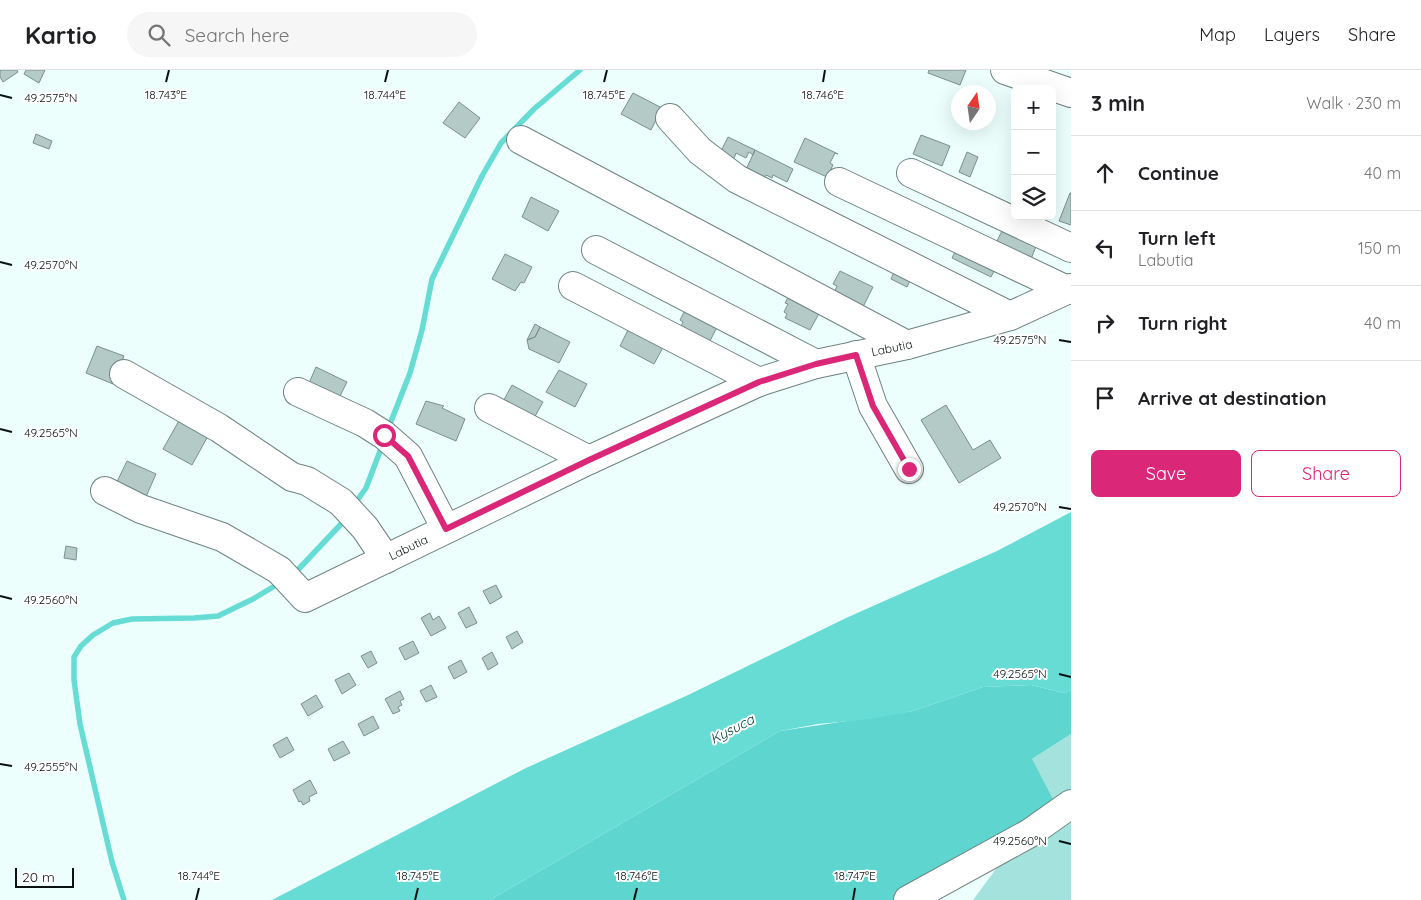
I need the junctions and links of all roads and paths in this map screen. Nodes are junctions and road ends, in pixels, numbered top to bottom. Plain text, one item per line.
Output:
1 (1005, 70) edge
2 (1071, 92) edge
3 (670, 118) dead end
4 (521, 140) dead end
5 (911, 174) dead end
6 (839, 182) dead end
7 (1071, 248) edge
8 (596, 250) dead end
9 (979, 283) dead end
10 (573, 286) dead end
11 (1069, 289) edge
12 (1016, 314) junction
13 (907, 345) junction
14 (856, 355) junction
15 (816, 364) junction
16 (124, 374) dead end
17 (759, 382) junction
18 (298, 392) dead end
19 (489, 408) dead end
20 (218, 446) dead end
21 (589, 460) junction
22 (909, 469) dead end
23 (104, 491) dead end
24 (446, 529) junction
25 (386, 558) junction
26 (1071, 804) edge
27 (908, 900) edge

1 - 2 street
3 - 12 street
4 - 13 street
5 - 7 street
6 - 11 street
8 - 15 street
9 - 12 street
10 - 17 street
11 - 12 street, Labutia
12 - 13 street, Labutia
13 - 14 street, Labutia
14 - 15 street, Labutia
14 - 22 street
15 - 17 street, Labutia
16 - 25 street
17 - 21 street, Labutia
18 - 24 street
19 - 21 street
20 - 25 street
21 - 24 street, Labutia
23 - 25 street, Labutia
24 - 25 street, Labutia
26 - 27 street

